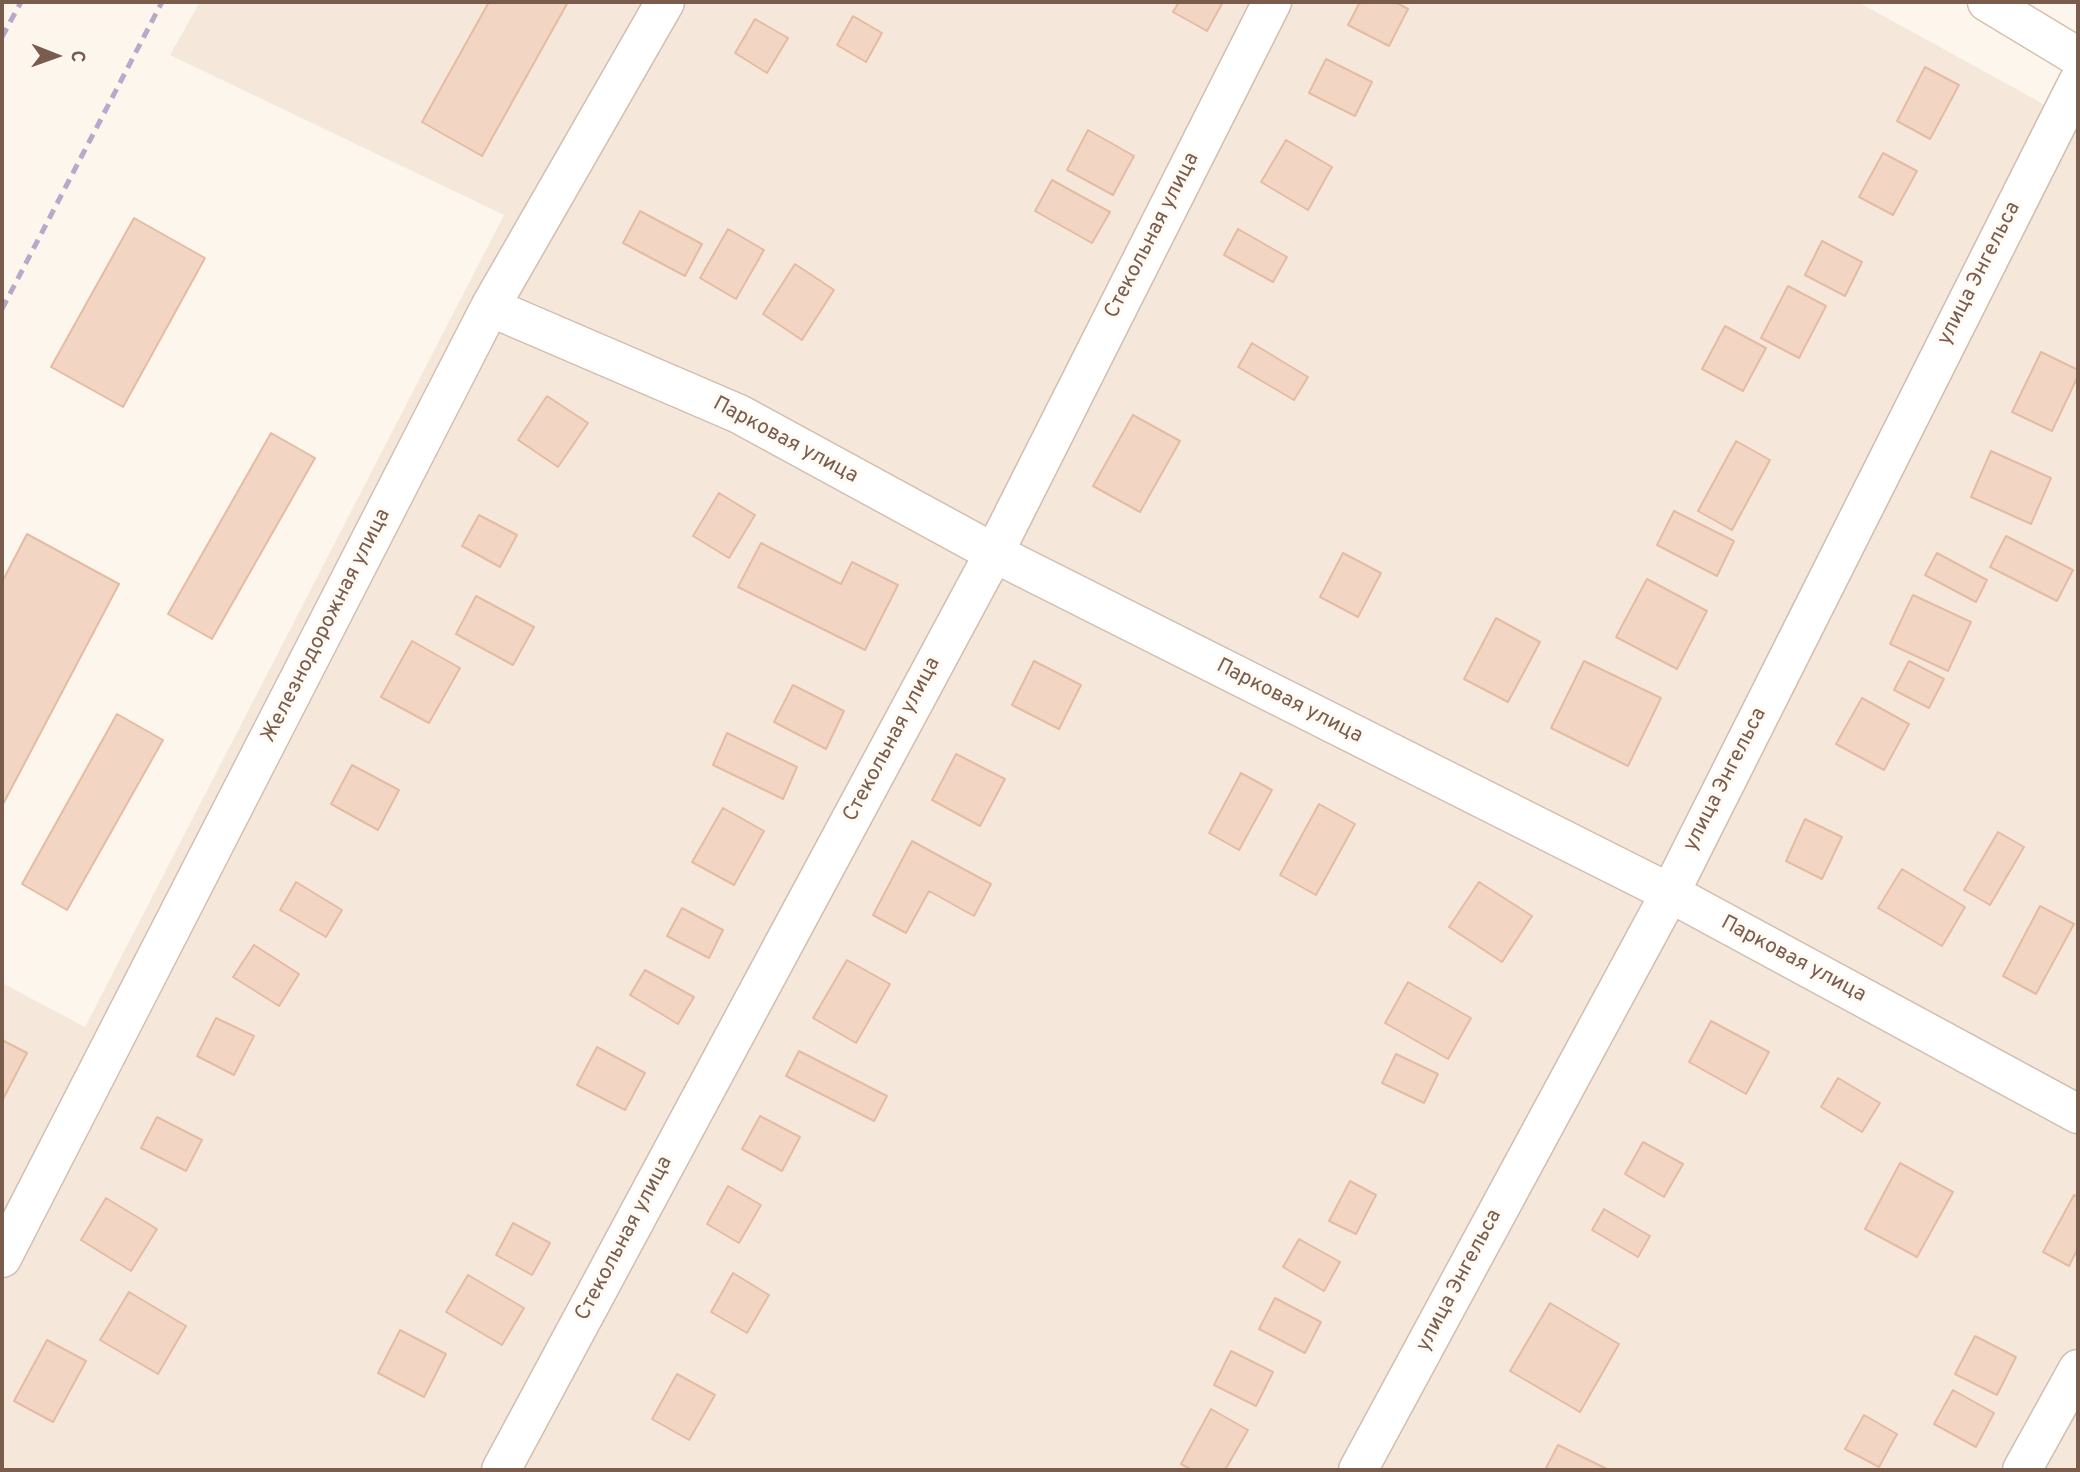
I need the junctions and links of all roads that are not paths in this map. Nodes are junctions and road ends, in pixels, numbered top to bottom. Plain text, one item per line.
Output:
1 (665, 2) edge
2 (1272, 2) edge
3 (1987, 2) edge
4 (2078, 57) edge
5 (2078, 82) edge
6 (491, 307) junction
7 (994, 553) junction
8 (1670, 893) junction
9 (2078, 1114) edge
10 (2, 1258) edge
11 (2078, 1369) edge
12 (500, 1470) edge
13 (1358, 1470) edge
14 (2022, 1470) edge

1 - 6 street, Железнодорожная улица
2 - 7 street, Стекольная улица
3 - 4 street
5 - 8 street, улица Энгельса
6 - 7 street, Парковая улица
6 - 10 street, Железнодорожная улица
7 - 8 street, Парковая улица
7 - 12 street, Стекольная улица
8 - 9 street, Парковая улица
8 - 13 street, улица Энгельса
11 - 14 street

